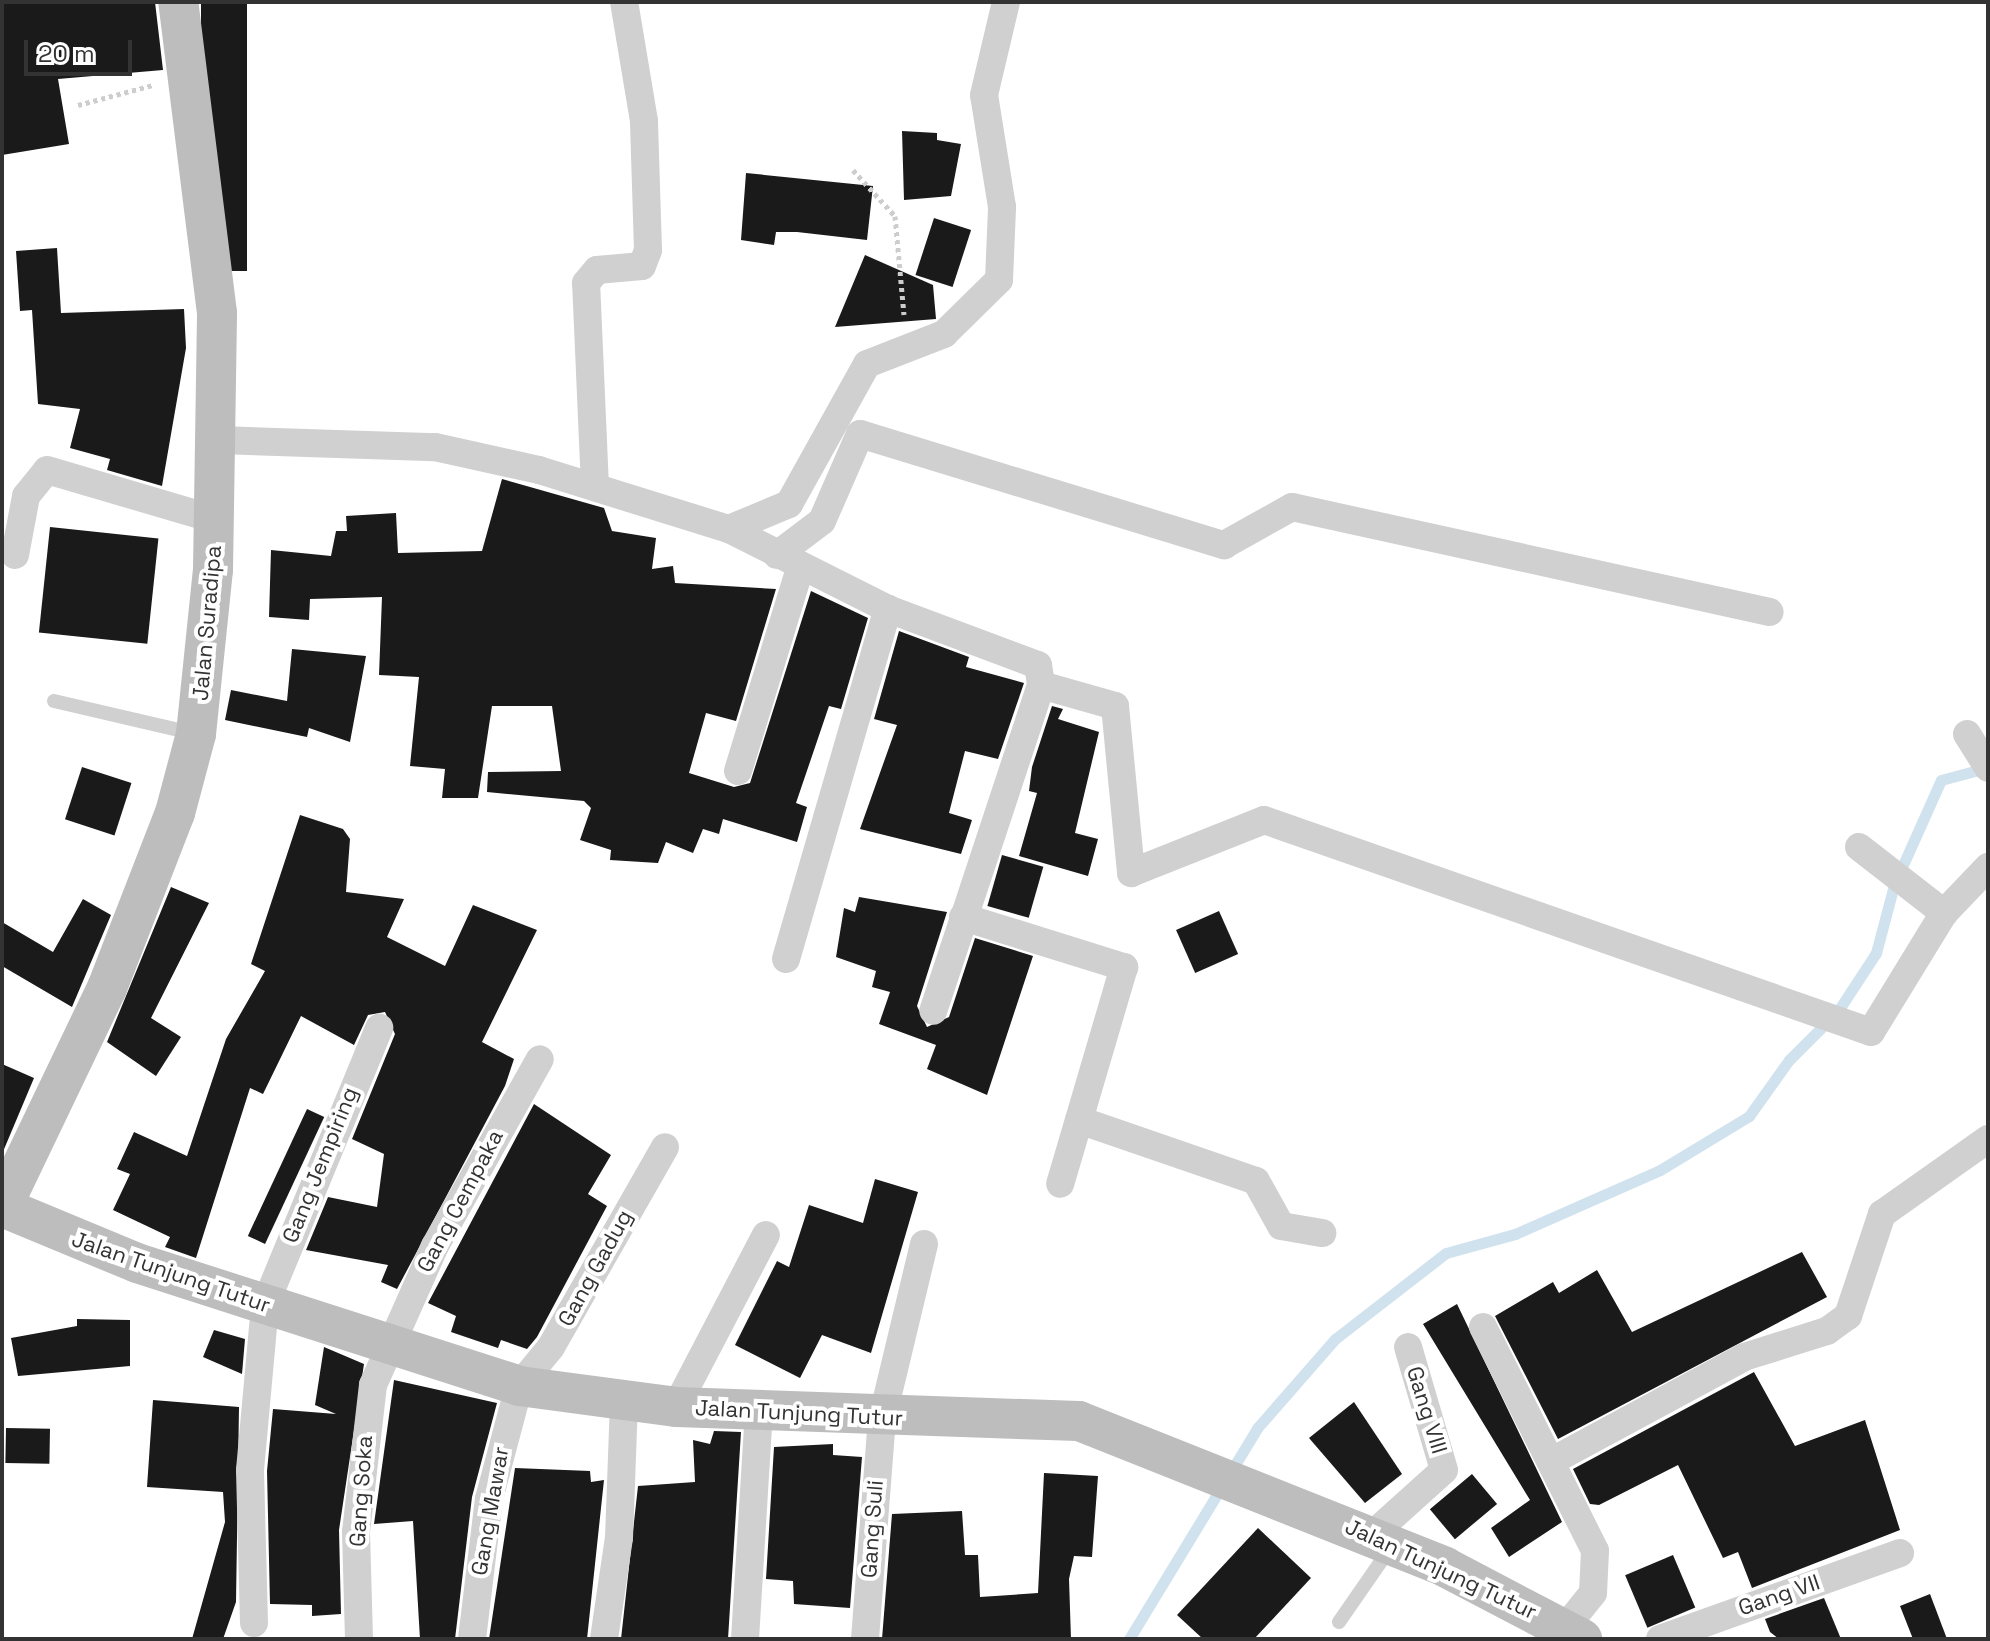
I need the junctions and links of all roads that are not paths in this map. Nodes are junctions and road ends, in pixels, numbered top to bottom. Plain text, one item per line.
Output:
1 (178, 2) edge
2 (624, 2) edge
3 (1006, 2) edge
4 (219, 440) junction
5 (595, 487) junction
6 (214, 519) junction
7 (729, 529) junction
8 (15, 555) dead end
9 (789, 562) junction
10 (888, 609) junction
11 (1770, 612) dead end
12 (1041, 685) junction
13 (54, 701) dead end
14 (196, 734) junction
15 (1967, 734) dead end
16 (1988, 768) edge
17 (738, 771) dead end
18 (1859, 847) dead end
19 (1988, 867) edge
20 (1944, 913) junction
21 (963, 917) junction
22 (786, 959) dead end
23 (933, 1011) dead end
24 (379, 1028) dead end
25 (540, 1059) dead end
26 (1079, 1120) junction
27 (1988, 1139) edge
28 (665, 1147) dead end
29 (1060, 1184) dead end
30 (2, 1207) edge
31 (1322, 1233) dead end
32 (766, 1235) dead end
33 (924, 1244) dead end
34 (265, 1305) junction
35 (1483, 1327) dead end
36 (387, 1347) junction
37 (1408, 1347) dead end
38 (519, 1386) junction
39 (624, 1402) junction
40 (676, 1407) junction
41 (759, 1409) junction
42 (882, 1419) junction
43 (1552, 1461) junction
44 (1382, 1541) junction
45 (1900, 1553) dead end
46 (1339, 1622) dead end
47 (254, 1623) dead end
48 (1574, 1634) edge
49 (359, 1639) edge
50 (472, 1639) edge
51 (604, 1639) edge
52 (745, 1639) edge
53 (865, 1639) edge
54 (1660, 1639) edge

1 - 4 street, Jalan Suradipa
2 - 5 street
3 - 7 street
4 - 5 street
4 - 6 street, Jalan Suradipa
5 - 7 street
6 - 8 street
6 - 14 street, Jalan Suradipa
7 - 9 street
9 - 10 street
9 - 11 street
9 - 17 street
10 - 12 street
10 - 22 street
12 - 20 street
12 - 21 street
13 - 14 lane
14 - 30 street, Jalan Suradipa
15 - 16 street
18 - 20 street
19 - 20 street
21 - 23 street
21 - 26 street
24 - 34 street, Gang Jempiring
25 - 36 street, Gang Cempaka
26 - 29 street
26 - 31 street
27 - 43 street
28 - 38 street, Gang Gadug
30 - 34 street, Jalan Tunjung Tutur
32 - 40 street
33 - 42 street, Gang Suli
34 - 36 street, Jalan Tunjung Tutur
34 - 47 street, Gang Jempiring
35 - 43 street
36 - 38 street, Jalan Tunjung Tutur
36 - 49 street, Gang Soka
37 - 44 street, Gang VIII
38 - 39 street, Jalan Tunjung Tutur
38 - 50 street, Gang Mawar
39 - 40 street, Jalan Tunjung Tutur
39 - 51 street
40 - 41 street, Jalan Tunjung Tutur
41 - 42 street, Jalan Tunjung Tutur
41 - 52 street
42 - 44 street, Jalan Tunjung Tutur
42 - 53 street, Gang Suli
43 - 48 street
44 - 46 lane
44 - 48 street, Jalan Tunjung Tutur
45 - 54 street, Gang VII

